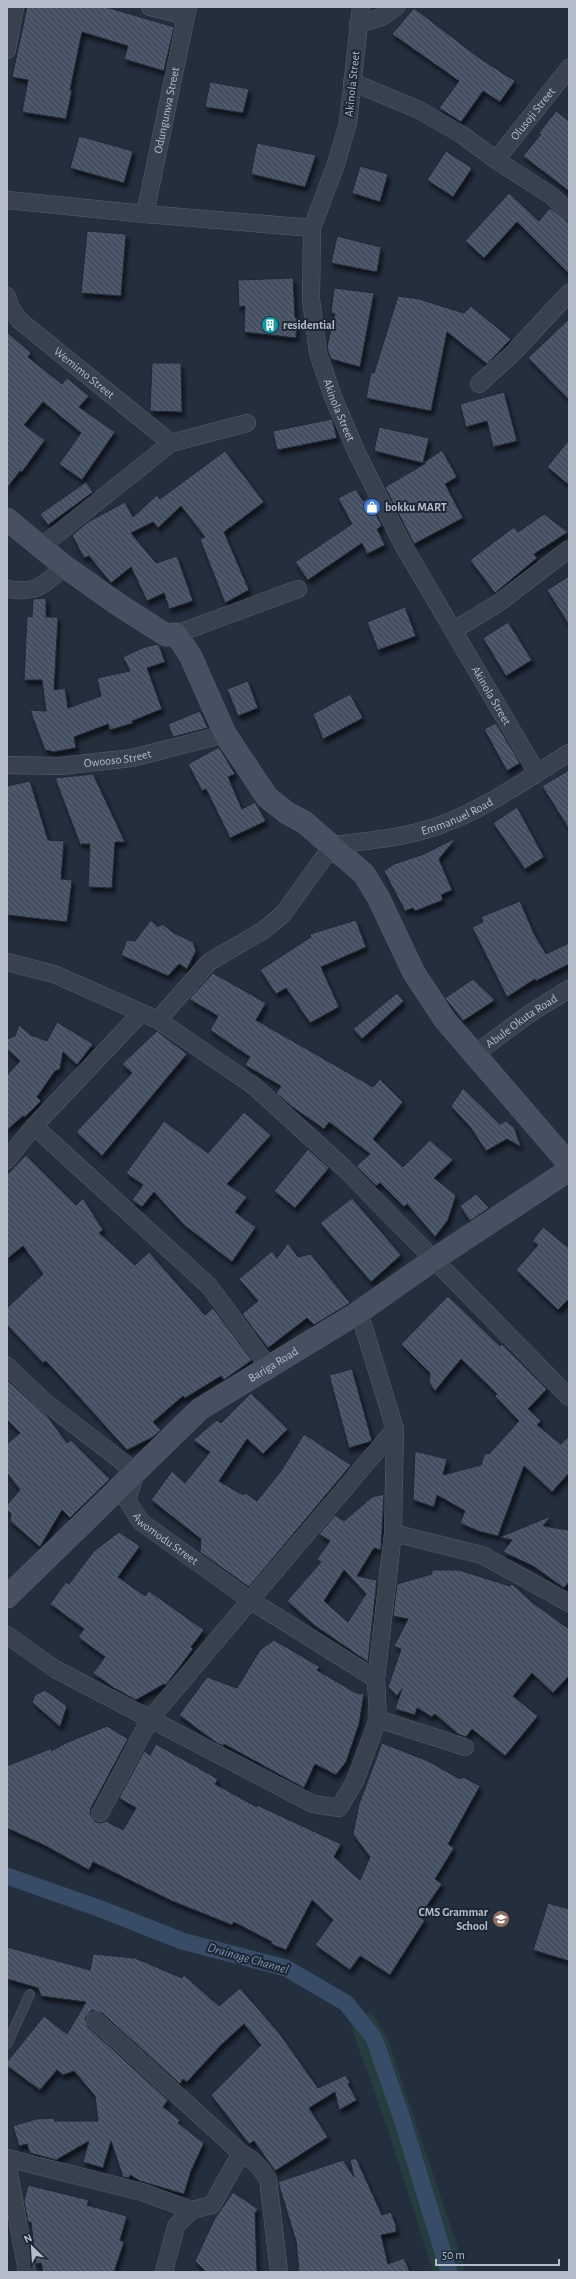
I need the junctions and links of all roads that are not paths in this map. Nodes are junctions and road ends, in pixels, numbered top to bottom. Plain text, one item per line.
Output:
1 (15, 7) edge
2 (150, 7) edge
3 (361, 7) edge
4 (396, 7) edge
5 (187, 11) edge
6 (358, 24) junction
7 (7, 50) edge
8 (569, 68) edge
9 (352, 82) junction
10 (496, 160) junction
11 (7, 200) edge
12 (569, 212) edge
13 (145, 214) junction
14 (312, 228) junction
15 (569, 293) edge
16 (7, 296) edge
17 (479, 384) dead end
18 (247, 423) dead end
19 (171, 443) junction
20 (7, 519) edge
21 (42, 546) junction
22 (569, 549) edge
23 (64, 566) junction
24 (7, 589) edge
25 (298, 589) dead end
26 (454, 630) junction
27 (176, 634) junction
28 (225, 734) junction
29 (569, 753) edge
30 (7, 765) edge
31 (537, 773) junction
32 (333, 845) junction
33 (7, 962) edge
34 (569, 988) edge
35 (141, 1013) junction
36 (158, 1020) junction
37 (475, 1054) junction
38 (34, 1126) junction
39 (7, 1160) edge
40 (569, 1164) edge
41 (569, 1170) edge
42 (433, 1260) junction
43 (359, 1312) junction
44 (7, 1366) edge
45 (269, 1367) junction
46 (569, 1397) edge
47 (395, 1429) junction
48 (136, 1472) junction
49 (393, 1533) junction
50 (8, 1594) edge
51 (250, 1600) junction
52 (569, 1603) edge
53 (7, 1635) edge
54 (376, 1678) junction
55 (378, 1719) junction
56 (150, 1720) junction
57 (465, 1747) dead end
58 (100, 1813) dead end
59 (30, 1994) dead end
60 (95, 2020) dead end
61 (7, 2044) edge
62 (241, 2153) junction
63 (7, 2159) edge
64 (192, 2210) junction
65 (27, 2272) edge
66 (164, 2272) edge
67 (279, 2272) edge

1 - 7 street
2 - 5 street
3 - 6 street, Akinola Street
4 - 6 street
5 - 13 street, Odungunwa Street
6 - 9 street, Akinola Street
8 - 10 street, Olusoji Street
9 - 10 street
9 - 14 street, Akinola Street
10 - 12 street
11 - 13 street
13 - 14 street
14 - 26 street, Akinola Street
15 - 17 street
16 - 19 street, Wemimo Street
18 - 19 street
19 - 21 street
20 - 21 street
21 - 23 street
22 - 26 street
23 - 24 street
23 - 27 street
25 - 27 street
26 - 31 street, Akinola Street
27 - 28 street
28 - 30 street, Owooso Street
28 - 32 street
29 - 31 street, Emmanuel Road
31 - 32 street, Emmanuel Road
32 - 36 street
32 - 37 street
33 - 35 street
34 - 37 street, Abule Okuta Road
35 - 36 street
35 - 38 street
36 - 42 street
37 - 40 street
38 - 39 street
38 - 45 street
41 - 42 street, Bariga Road
42 - 43 street, Bariga Road
42 - 46 street
43 - 45 street, Bariga Road
43 - 47 street
44 - 48 street
45 - 48 street, Bariga Road
47 - 49 street
47 - 51 street
48 - 50 street, Bariga Road
48 - 51 street, Awomodu Street
49 - 52 street
49 - 54 street
51 - 54 street, Awomodu Street
51 - 56 street
53 - 56 street
54 - 55 street
55 - 56 street
55 - 57 street
56 - 58 street
59 - 61 lane
60 - 62 street
62 - 64 street
62 - 67 street
63 - 64 street
63 - 65 street
64 - 66 street

